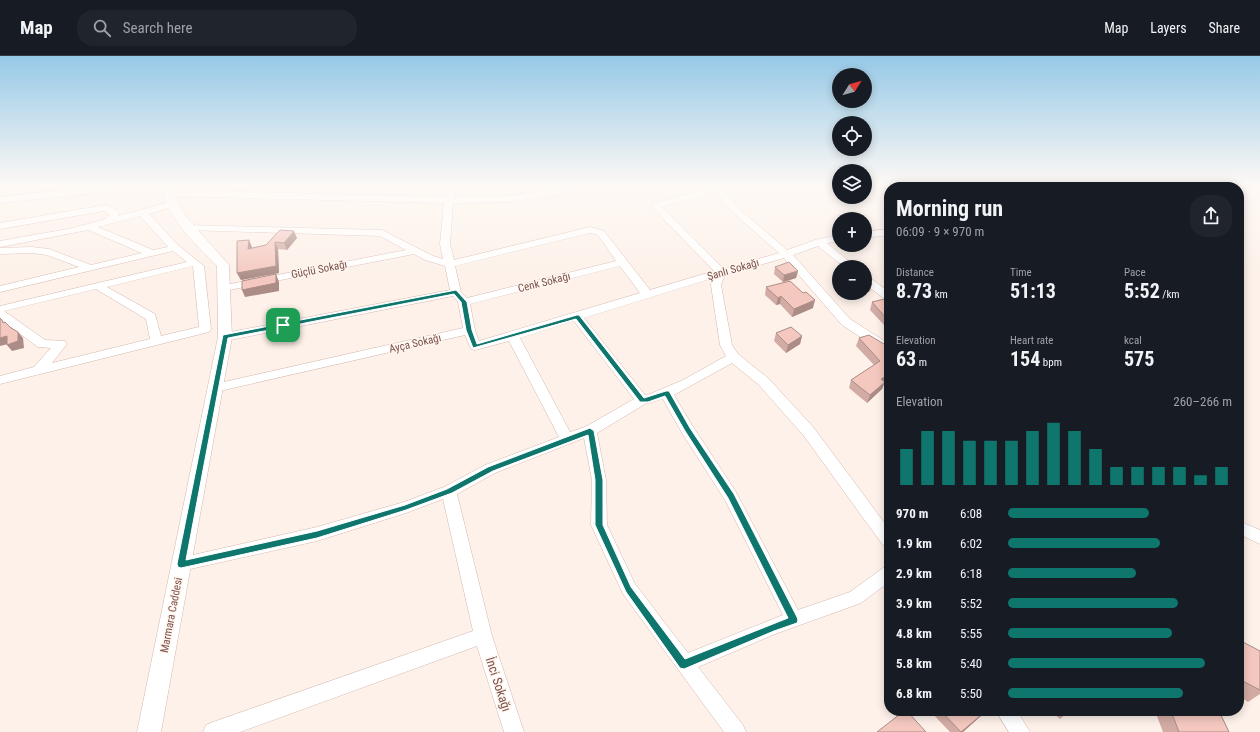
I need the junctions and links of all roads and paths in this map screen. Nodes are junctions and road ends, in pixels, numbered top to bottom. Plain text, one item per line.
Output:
1 (49, 218) edge
2 (112, 218) edge
3 (122, 218) edge
4 (147, 218) edge
5 (182, 218) edge
6 (447, 218) edge
7 (668, 218) edge
8 (744, 218) edge
9 (110, 221) junction
10 (0, 226) edge
11 (89, 227) junction
12 (187, 227) junction
13 (74, 231) junction
14 (884, 234) edge
15 (872, 235) edge
16 (832, 239) edge
17 (819, 242) junction
18 (0, 244) edge
19 (175, 248) junction
20 (32, 250) junction
21 (415, 250) junction
22 (0, 251) edge
23 (151, 253) junction
24 (786, 254) junction
25 (842, 260) edge
26 (623, 262) junction
27 (194, 263) junction
28 (450, 264) junction
29 (90, 268) junction
30 (721, 272) junction
31 (872, 284) edge
32 (98, 286) junction
33 (224, 288) junction
34 (0, 289) edge
35 (456, 292) junction
36 (884, 292) edge
37 (647, 294) junction
38 (464, 302) junction
39 (0, 309) edge
40 (0, 314) edge
41 (577, 316) junction
42 (469, 330) junction
43 (513, 336) junction
44 (225, 337) junction
45 (156, 341) junction
46 (884, 347) edge
47 (733, 357) junction
48 (39, 370) junction
49 (0, 380) edge
50 (215, 388) junction
51 (666, 393) junction
52 (642, 400) junction
53 (590, 431) junction
54 (567, 439) junction
55 (450, 491) junction
56 (1244, 530) edge
57 (884, 534) edge
58 (1260, 537) edge
59 (181, 564) junction
60 (884, 578) edge
61 (794, 620) junction
62 (483, 636) junction
63 (684, 664) junction
64 (1009, 716) edge
65 (149, 732) edge
66 (213, 732) edge
67 (514, 732) edge
68 (736, 732) edge
69 (1020, 732) edge

1 - 10 street
2 - 9 street
3 - 9 street
4 - 19 street
5 - 12 street, Marmara Caddesi
6 - 28 street
7 - 30 street
8 - 24 street
9 - 11 street
11 - 13 street
11 - 23 street
12 - 21 street
12 - 33 street, Marmara Caddesi
13 - 18 street
13 - 20 street
14 - 15 street
16 - 17 street, Şanlı Sokağı
17 - 24 street, Şanlı Sokağı
17 - 25 street
19 - 23 street
19 - 27 street
20 - 22 street
20 - 29 street
21 - 28 street
21 - 33 street, Güçlü Sokağı
23 - 29 street
24 - 30 street, Şanlı Sokağı
24 - 46 street
26 - 28 street
26 - 37 street
26 - 38 street, Cenk Sokağı
27 - 32 street
27 - 45 street
28 - 35 street
29 - 34 street
30 - 37 street, Şanlı Sokağı
30 - 47 street
31 - 36 street
32 - 39 street
32 - 45 street
33 - 44 street, Marmara Caddesi
35 - 38 street
35 - 44 street
37 - 41 street, Şanlı Sokağı
38 - 42 street
40 - 48 street
41 - 43 street, Şanlı Sokağı
41 - 52 street
42 - 43 street, Şanlı Sokağı
42 - 50 street, Ayça Sokağı
43 - 54 street
44 - 50 street, Marmara Caddesi
45 - 48 street
47 - 51 street
47 - 57 street
48 - 49 street
50 - 59 street, Marmara Caddesi
51 - 52 street
51 - 61 street
52 - 53 street
53 - 54 street
53 - 63 street
54 - 55 street
55 - 59 street
55 - 62 street, İnci Sokağı
56 - 58 street
59 - 65 street, Marmara Caddesi
60 - 61 street
61 - 63 street
62 - 66 street
62 - 67 street, İnci Sokağı
63 - 68 street
64 - 69 street

